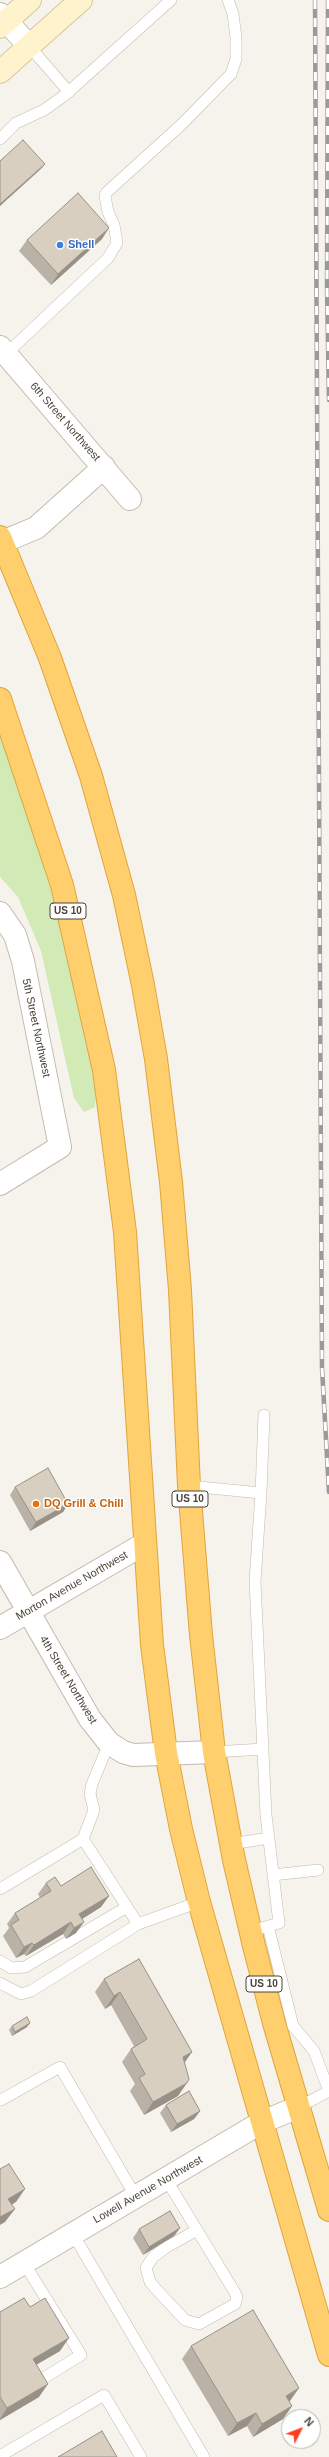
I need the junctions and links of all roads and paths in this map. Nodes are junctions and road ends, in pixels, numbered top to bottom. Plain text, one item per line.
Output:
1 (30, 0) edge
2 (80, 0) edge
3 (172, 0) edge
4 (228, 0) edge
5 (2, 21) edge
6 (29, 46) junction
7 (0, 72) edge
8 (69, 92) junction
9 (0, 139) edge
10 (3, 350) edge
11 (104, 467) junction
12 (130, 499) dead end
13 (1, 540) edge
14 (0, 699) edge
15 (0, 913) edge
16 (0, 1184) edge
17 (264, 1415) dead end
18 (189, 1486) junction
19 (261, 1492) junction
20 (144, 1544) junction
21 (0, 1562) edge
22 (27, 1611) junction
23 (0, 1628) edge
24 (109, 1742) junction
25 (263, 1750) junction
26 (214, 1752) junction
27 (166, 1753) junction
28 (269, 1838) junction
29 (83, 1839) junction
30 (231, 1844) junction
31 (318, 1870) dead end
32 (273, 1875) junction
33 (0, 1888) edge
34 (198, 1902) junction
35 (127, 1908) junction
36 (138, 1924) junction
37 (260, 1929) junction
38 (0, 1961) edge
39 (0, 1983) edge
40 (329, 2091) edge
41 (0, 2100) edge
42 (299, 2107) junction
43 (262, 2122) junction
44 (166, 2179) junction
45 (136, 2197) junction
46 (329, 2210) edge
47 (197, 2230) junction
48 (72, 2234) junction
49 (24, 2263) junction
50 (0, 2277) edge
51 (329, 2355) edge
52 (42, 2379) edge
53 (0, 2456) edge
54 (141, 2457) edge
55 (204, 2457) edge

1 - 5 street
2 - 6 street
3 - 8 lane
4 - 10 lane
5 - 6 street
6 - 7 street
6 - 8 lane
8 - 9 lane
10 - 11 street, 6th Street Northwest
11 - 12 street, 6th Street Northwest
11 - 13 street
13 - 18 highway, US 10
14 - 20 highway, US 10
15 - 16 street, 5th Street Northwest
17 - 19 lane
18 - 19 lane
18 - 26 highway, US 10
19 - 25 lane
20 - 22 street, Morton Avenue Northwest
20 - 27 highway, US 10
21 - 22 street, 4th Street Northwest
22 - 23 street, Morton Avenue Northwest
22 - 24 street, 4th Street Northwest
24 - 27 street, 4th Street Northwest
24 - 29 lane
25 - 26 lane
25 - 28 lane
26 - 27 street, 4th Street Northwest
26 - 30 highway, US 10
27 - 34 highway, US 10
28 - 30 lane
28 - 32 lane
29 - 33 lane
29 - 35 lane
30 - 37 highway, US 10
31 - 32 lane
32 - 37 lane
34 - 36 lane
34 - 43 highway, US 10
35 - 36 lane
35 - 38 lane
36 - 39 lane
37 - 40 lane
37 - 42 highway, US 10
40 - 42 lane
41 - 45 lane
42 - 43 street, Lowell Avenue Northwest
42 - 46 highway, US 10
43 - 44 street, Lowell Avenue Northwest
43 - 51 highway, US 10
44 - 45 street, Lowell Avenue Northwest
44 - 47 lane
45 - 48 street, Lowell Avenue Northwest
47 - 47 lane
48 - 49 street, Lowell Avenue Northwest
48 - 55 lane
49 - 50 street, Lowell Avenue Northwest
49 - 52 lane
53 - 54 lane

